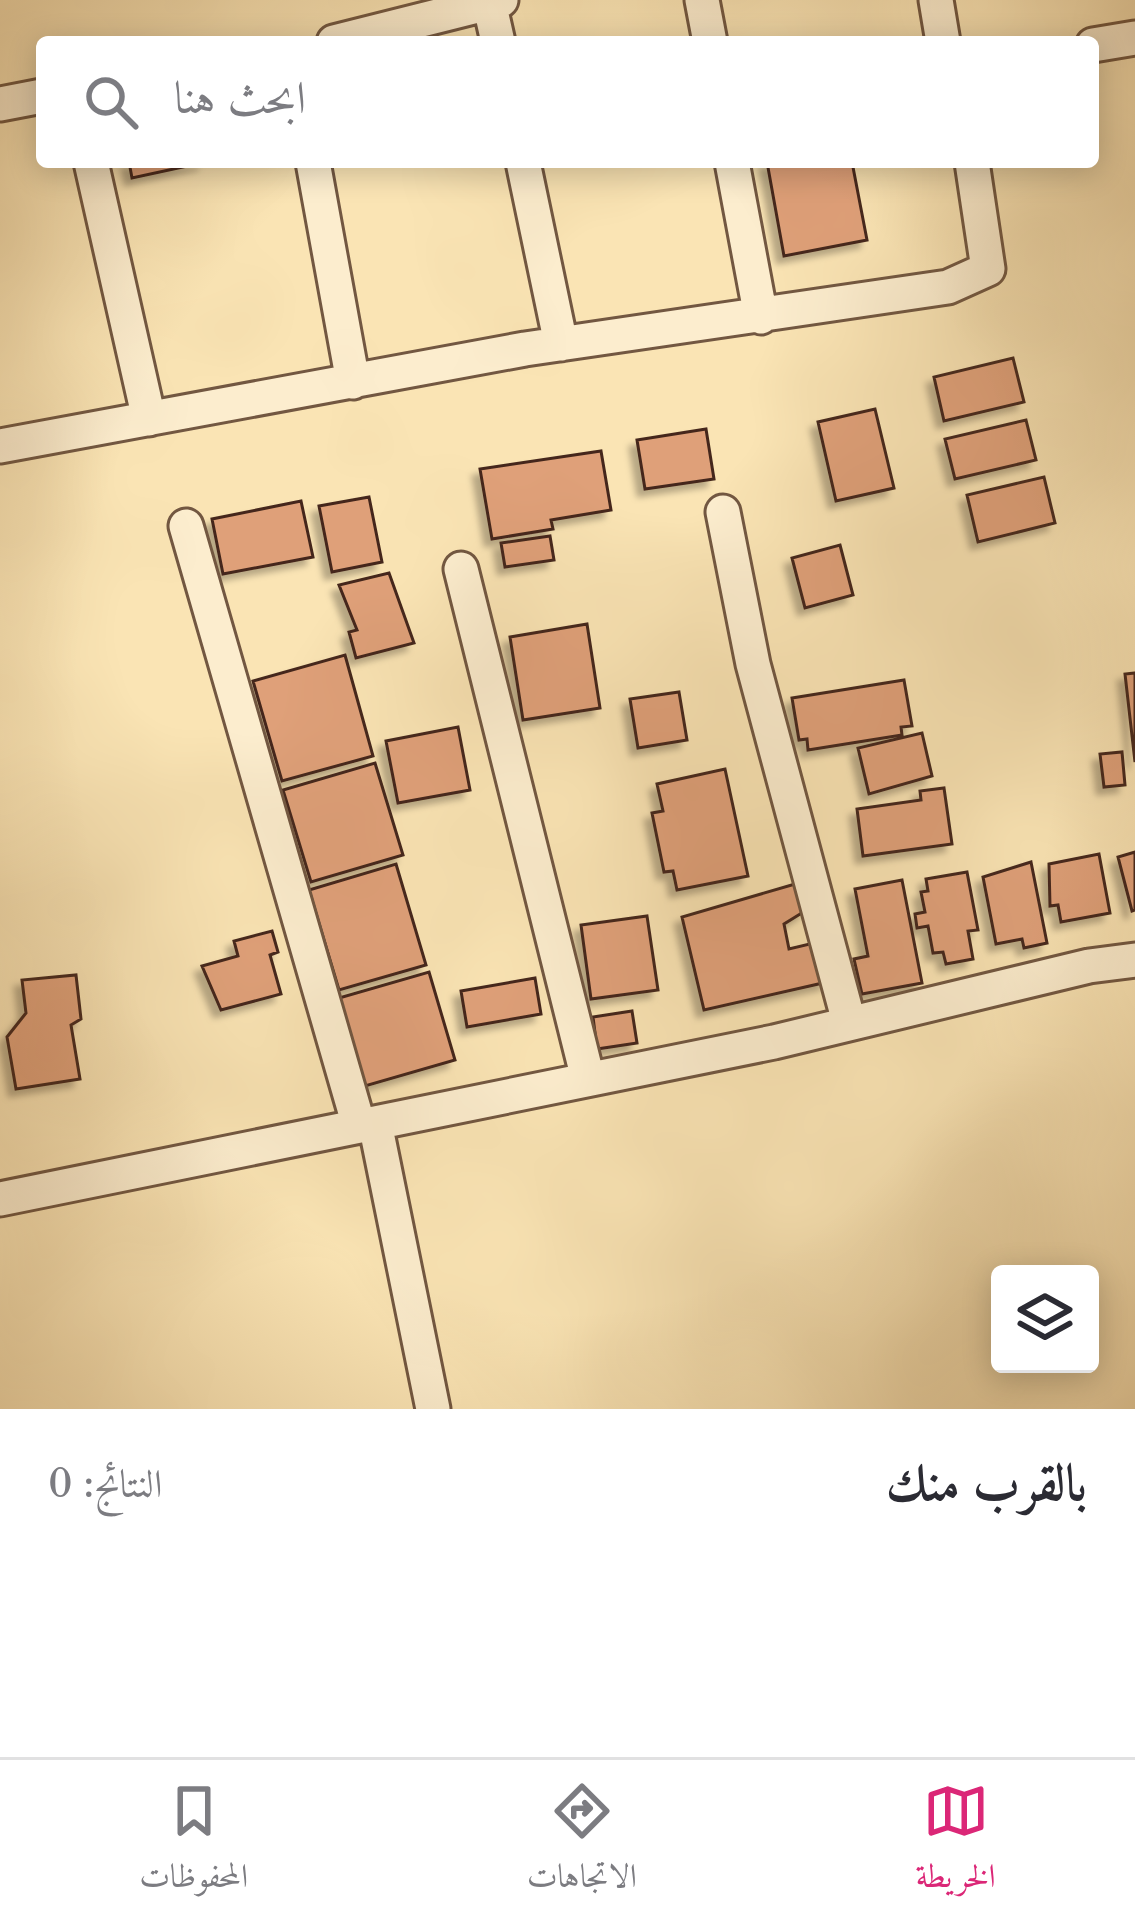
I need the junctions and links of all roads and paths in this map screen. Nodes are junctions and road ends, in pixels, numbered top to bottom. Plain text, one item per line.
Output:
1 (702, 0) edge
2 (936, 0) edge
3 (495, 1) edge
4 (358, 36) edge
5 (498, 36) edge
6 (709, 36) edge
7 (942, 36) edge
8 (1135, 38) edge
9 (1099, 44) edge
10 (36, 97) edge
11 (0, 104) edge
12 (92, 168) edge
13 (314, 168) edge
14 (524, 168) edge
15 (734, 168) edge
16 (973, 168) edge
17 (761, 317) junction
18 (561, 344) junction
19 (352, 382) junction
20 (148, 419) junction
21 (0, 446) edge
22 (723, 512) dead end
23 (186, 526) dead end
24 (461, 569) dead end
25 (1135, 960) edge
26 (849, 1022) junction
27 (588, 1079) junction
28 (367, 1125) junction
29 (0, 1199) edge
30 (433, 1409) edge

1 - 6 street
2 - 7 street
3 - 4 street
3 - 5 street
8 - 9 street
10 - 11 street
12 - 20 street
13 - 19 street
14 - 18 street
15 - 17 street
16 - 17 street
17 - 18 street
18 - 19 street
19 - 20 street
20 - 21 street
22 - 26 street
23 - 28 street
24 - 27 street
25 - 26 street
26 - 27 street
27 - 28 street
28 - 29 street
28 - 30 street

